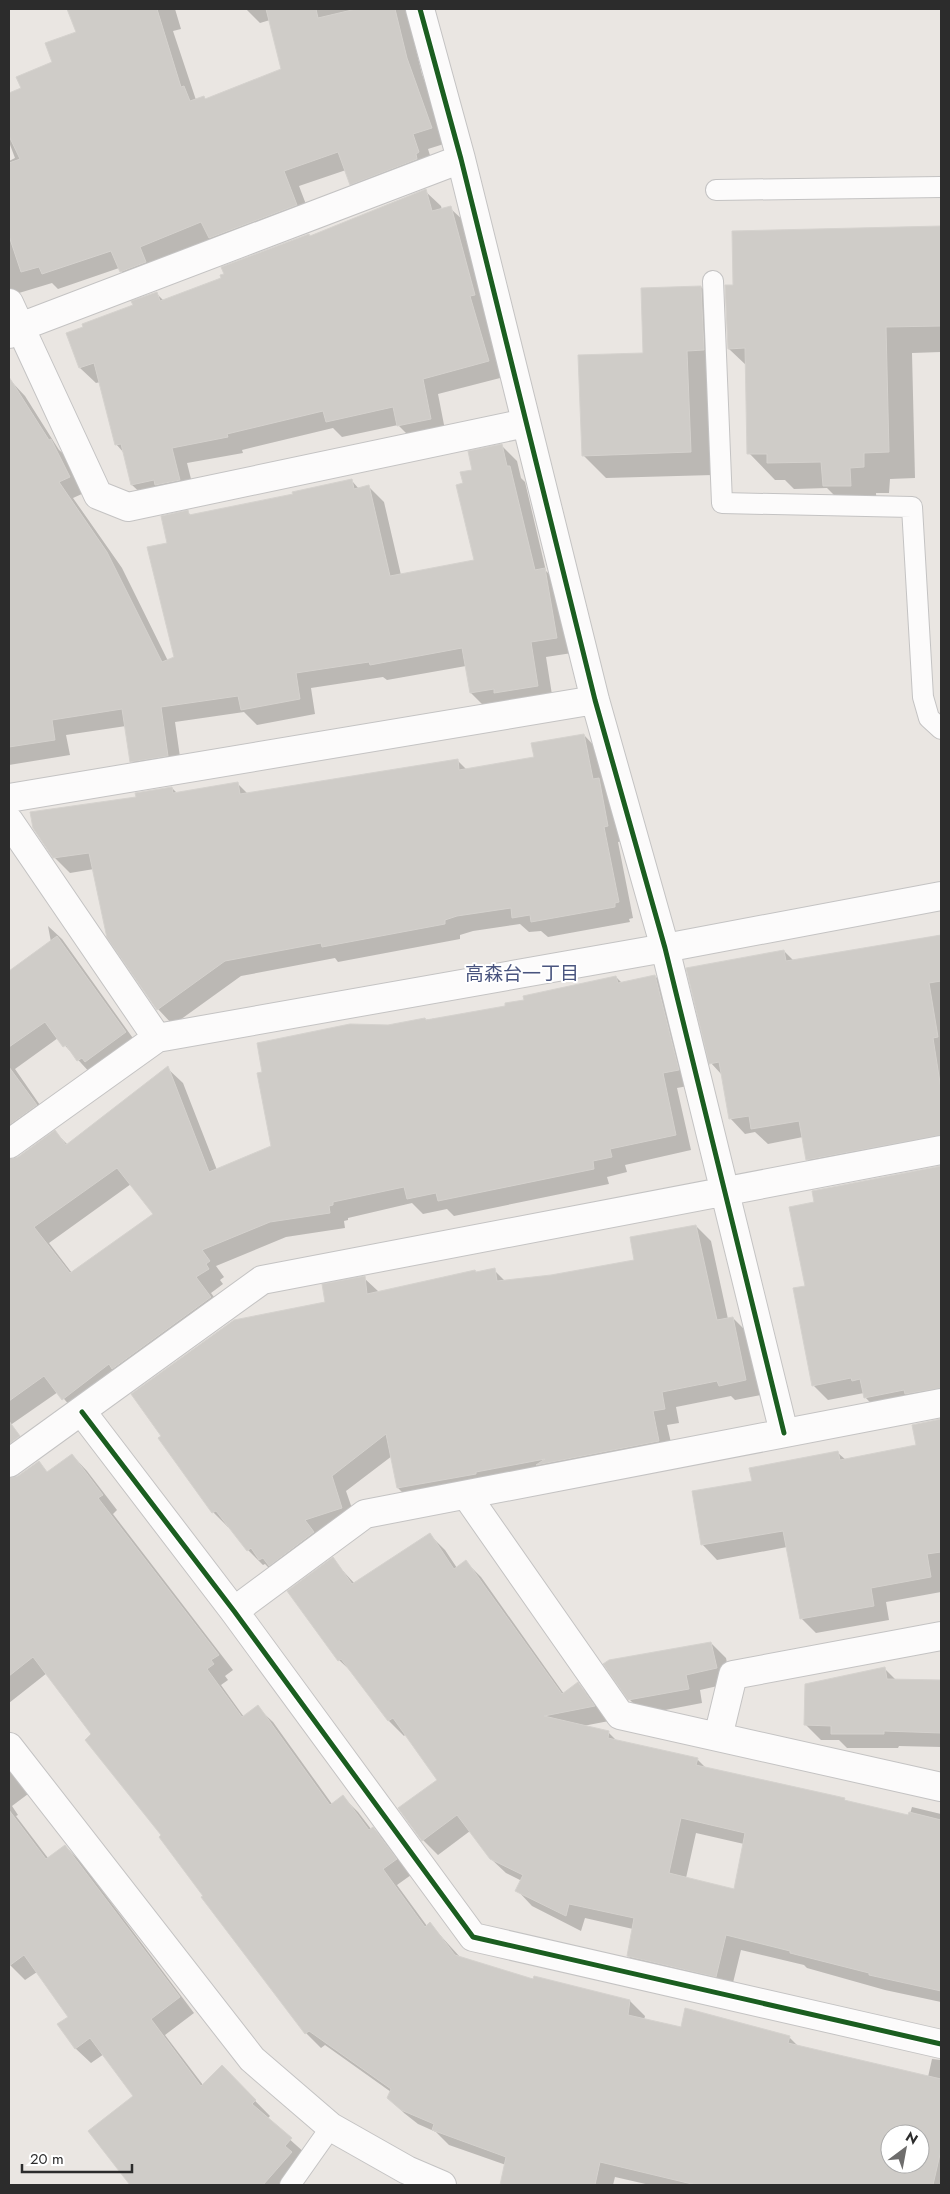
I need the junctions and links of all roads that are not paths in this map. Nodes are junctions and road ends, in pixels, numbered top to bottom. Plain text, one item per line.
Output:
1 (420, 9) edge
2 (461, 159) junction
3 (941, 187) edge
4 (716, 190) dead end
5 (713, 281) dead end
6 (12, 321) edge
7 (526, 423) junction
8 (595, 700) junction
9 (941, 729) edge
10 (9, 798) edge
11 (9, 821) edge
12 (941, 896) edge
13 (665, 948) junction
14 (158, 1038) junction
15 (9, 1144) edge
16 (941, 1150) edge
17 (724, 1192) junction
18 (941, 1403) edge
19 (82, 1412) junction
20 (784, 1433) junction
21 (9, 1463) edge
22 (467, 1496) junction
23 (234, 1611) junction
24 (941, 1636) edge
25 (718, 1737) junction
26 (9, 1746) edge
27 (941, 1787) edge
28 (941, 2044) edge
29 (331, 2127) junction
30 (403, 2178) edge
31 (290, 2185) edge
32 (442, 2185) edge

1 - 2 street
2 - 6 street
2 - 7 street
3 - 4 lane
5 - 9 lane
6 - 7 street
7 - 8 street
8 - 10 street
8 - 13 street
11 - 14 street
12 - 13 street
13 - 14 street
13 - 17 street
14 - 15 street
16 - 17 street
17 - 19 street
17 - 20 street
18 - 20 street
19 - 21 street
19 - 23 street
20 - 22 street
22 - 23 street
22 - 25 street
23 - 28 street
24 - 25 street
25 - 27 street
26 - 29 street
29 - 30 street
29 - 31 lane
30 - 32 street

